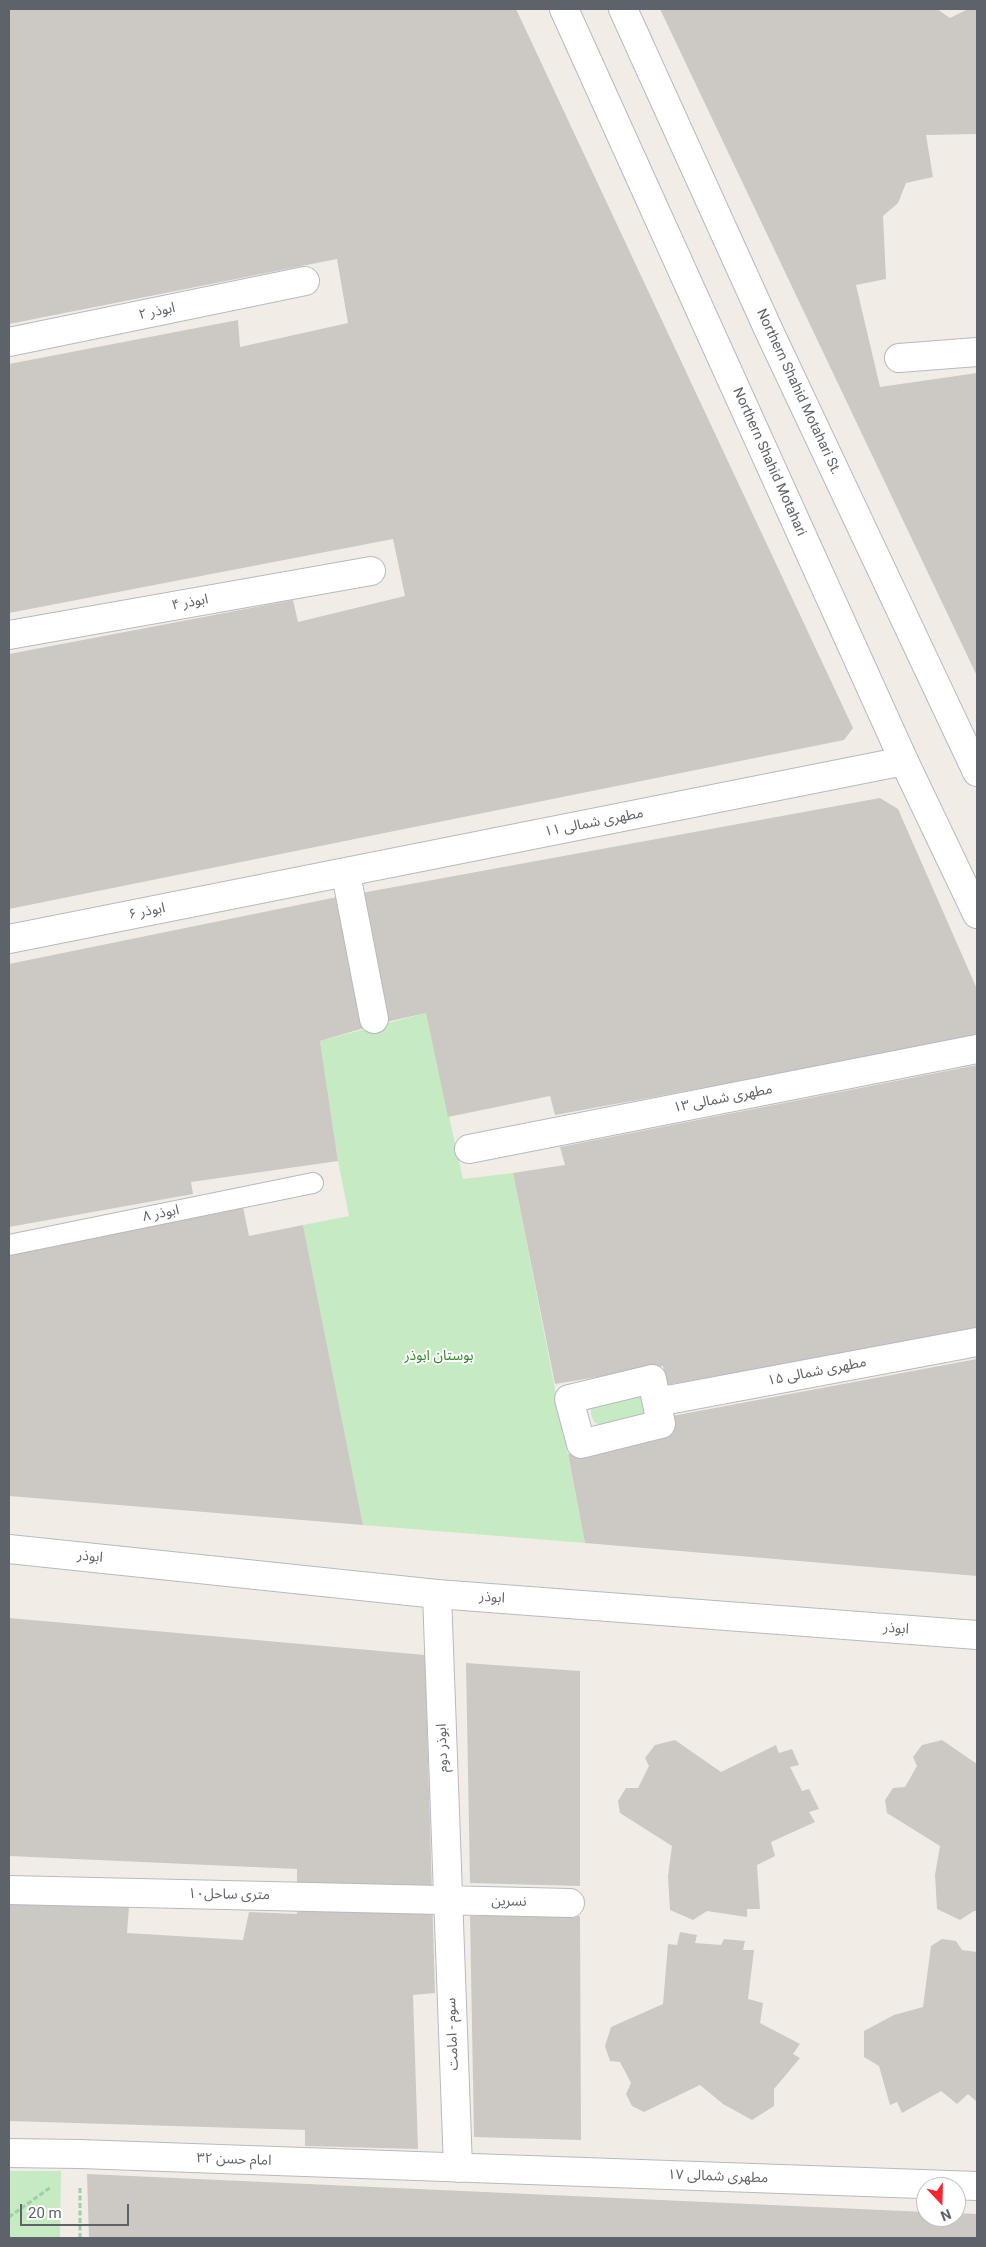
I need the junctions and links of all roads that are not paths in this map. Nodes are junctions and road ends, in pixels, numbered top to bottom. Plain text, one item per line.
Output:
1 (564, 9) edge
2 (623, 9) edge
3 (305, 281) dead end
4 (9, 342) edge
5 (977, 352) edge
6 (899, 358) dead end
7 (371, 571) dead end
8 (9, 635) edge
9 (904, 761) junction
10 (977, 772) edge
11 (346, 874) junction
12 (284, 886) joint
13 (977, 914) edge
14 (9, 939) edge
15 (374, 1019) dead end
16 (977, 1050) edge
17 (470, 1149) dead end
18 (313, 1184) dead end
19 (9, 1245) edge
20 (977, 1342) edge
21 (657, 1402) dead end
22 (9, 1549) edge
23 (437, 1594) junction
24 (977, 1636) edge
25 (9, 1890) edge
26 (448, 1901) junction
27 (570, 1903) dead end
28 (9, 2154) edge
29 (458, 2168) junction
30 (977, 2186) edge

1 - 9 street, Northern Shahid Motahari
2 - 10 street, Northern Shahid Motahari St.
3 - 4 street, ابوذر ۲
5 - 6 street
7 - 8 street, ابوذر ۴
9 - 11 street, مطهری شمالی ۱۱
9 - 13 street, Northern Shahid Motahari
11 - 12 street, مطهری شمالی ۱۱
11 - 15 street
12 - 14 street, ابوذر ۶
16 - 17 street, مطهری شمالی ۱۳
18 - 19 lane, ابوذر ۸
20 - 21 street, مطهری شمالی ۱۵
22 - 23 street, ابوذر
23 - 24 street, ابوذر
23 - 26 street, ابوذر دوم
25 - 26 street, ۱۰متری ساحل
26 - 27 street, نسرین
26 - 29 street, سوم - امامت
28 - 29 street, امام حسن ۳۲
29 - 30 street, مطهری شمالی ۱۷

